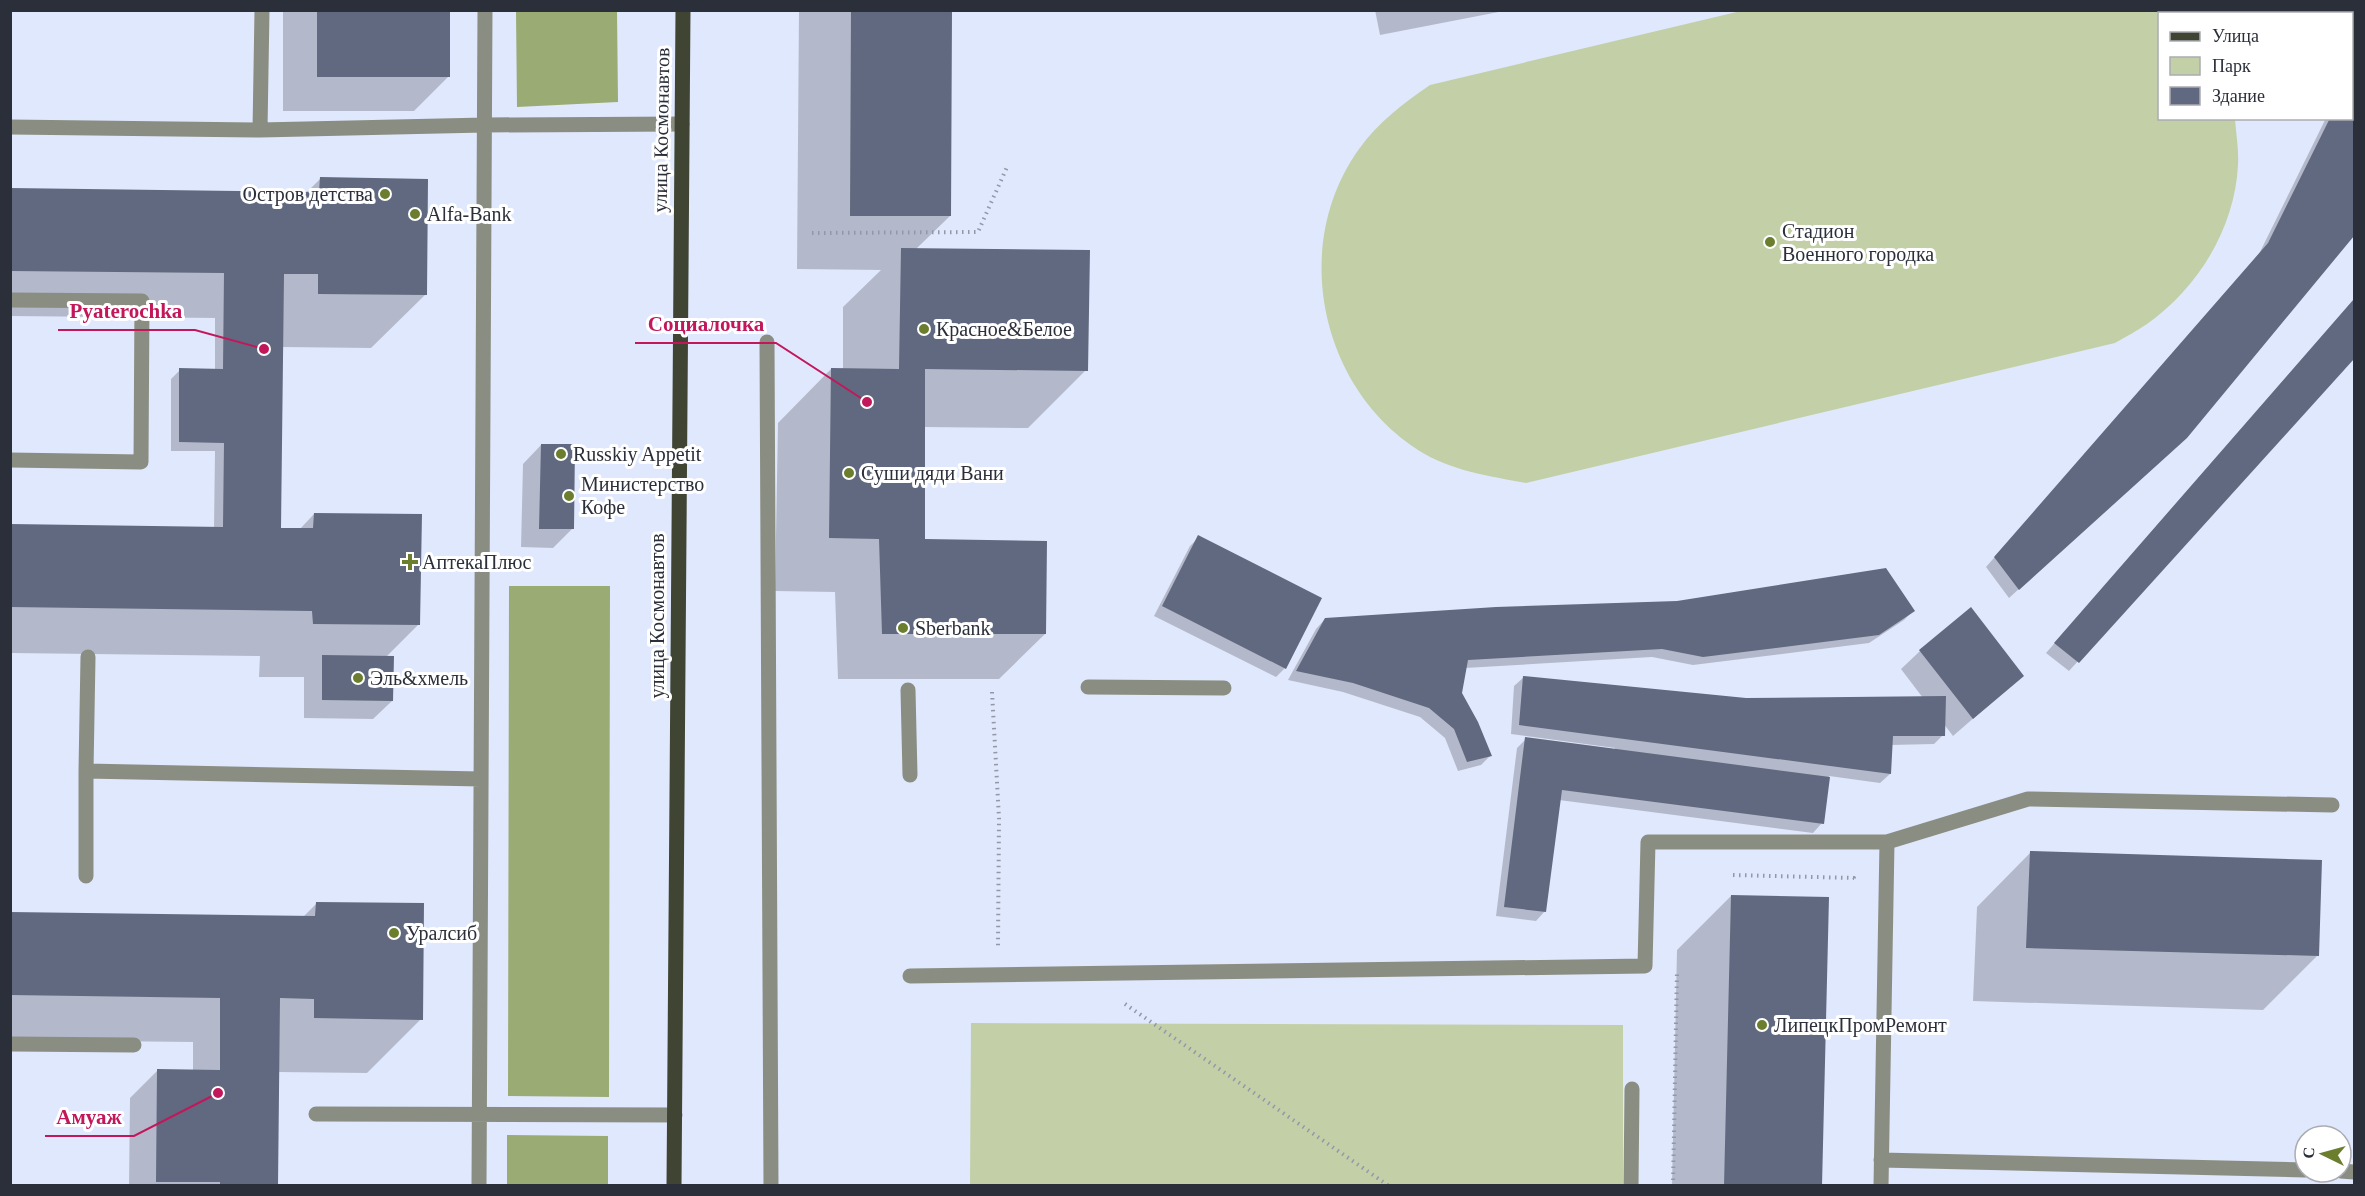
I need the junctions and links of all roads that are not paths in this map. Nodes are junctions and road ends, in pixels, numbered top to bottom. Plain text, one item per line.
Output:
1 (262, 10) edge
2 (485, 10) edge
3 (683, 10) edge
4 (682, 124) junction
5 (485, 125) junction
6 (10, 127) edge
7 (260, 130) junction
8 (10, 300) edge
9 (767, 342) dead end
10 (10, 460) edge
11 (88, 657) dead end
12 (1088, 687) dead end
13 (1224, 688) dead end
14 (908, 690) dead end
15 (86, 771) junction
16 (910, 775) dead end
17 (481, 779) junction
18 (2332, 805) dead end
19 (1887, 842) junction
20 (86, 876) dead end
21 (910, 976) dead end
22 (10, 1044) edge
23 (134, 1045) dead end
24 (1632, 1089) dead end
25 (316, 1114) dead end
26 (479, 1115) junction
27 (675, 1115) junction
28 (1881, 1160) junction
29 (2293, 1170) edge
30 (479, 1185) edge
31 (674, 1185) edge
32 (771, 1185) edge
33 (1630, 1185) edge
34 (1881, 1185) edge

1 - 7 lane
2 - 5 lane
3 - 4 main road, улица Космонавтов
4 - 5 lane
4 - 27 main road, улица Космонавтов
5 - 7 lane
5 - 17 lane
6 - 7 lane
8 - 10 lane
9 - 32 lane
11 - 15 lane
12 - 13 lane
14 - 16 lane
15 - 17 lane
15 - 20 lane
17 - 26 lane
18 - 19 lane
19 - 21 lane
19 - 28 lane
22 - 23 lane
24 - 33 lane
25 - 26 lane
26 - 27 lane
26 - 30 lane
27 - 31 main road, улица Космонавтов
28 - 29 lane
28 - 34 lane

